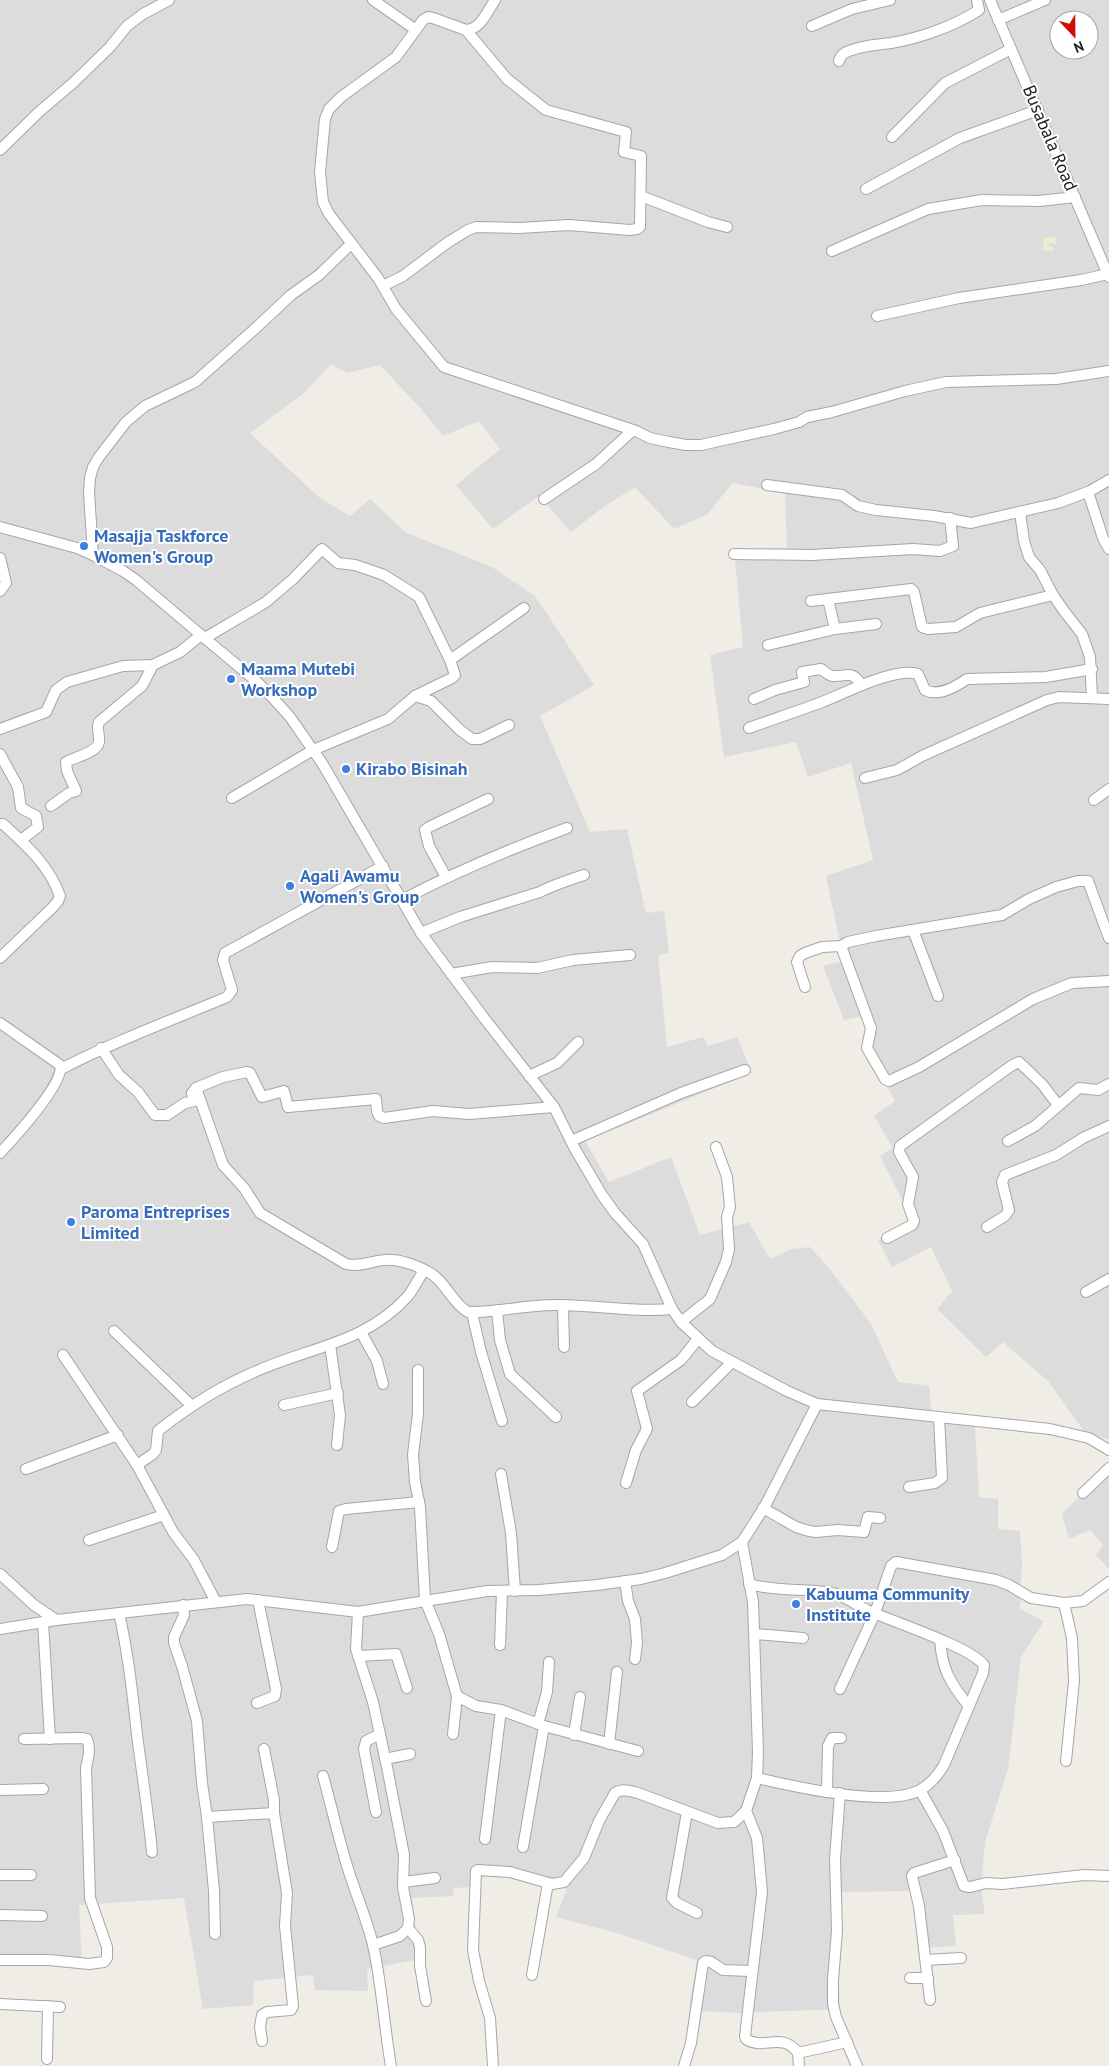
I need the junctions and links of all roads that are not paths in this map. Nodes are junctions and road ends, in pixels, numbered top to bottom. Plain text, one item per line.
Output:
1 (168, 0) edge
2 (373, 0) edge
3 (495, 0) edge
4 (890, 0) edge
5 (977, 0) edge
6 (990, 0) edge
7 (1045, 0) edge
8 (998, 20) junction
9 (812, 26) dead end
10 (416, 30) junction
11 (466, 30) junction
12 (1011, 49) junction
13 (839, 61) dead end
14 (1038, 110) junction
15 (892, 137) dead end
16 (0, 150) edge
17 (866, 189) dead end
18 (641, 196) junction
19 (1075, 197) junction
20 (727, 227) dead end
21 (351, 244) junction
22 (832, 251) dead end
23 (1106, 263) edge
24 (1108, 275) edge
25 (383, 286) junction
26 (877, 316) dead end
27 (1109, 371) edge
28 (632, 431) junction
29 (1109, 480) edge
30 (767, 485) dead end
31 (1088, 492) junction
32 (544, 499) dead end
33 (1020, 512) junction
34 (950, 518) junction
35 (0, 527) edge
36 (1109, 549) edge
37 (734, 554) dead end
38 (93, 555) junction
39 (0, 558) edge
40 (0, 591) edge
41 (1053, 595) junction
42 (828, 598) junction
43 (811, 601) dead end
44 (524, 608) dead end
45 (876, 624) dead end
46 (835, 629) junction
47 (203, 636) junction
48 (768, 645) dead end
49 (450, 660) junction
50 (153, 665) junction
51 (1092, 669) junction
52 (862, 685) junction
53 (415, 696) junction
54 (1092, 698) junction
55 (754, 699) dead end
56 (1109, 699) edge
57 (509, 725) dead end
58 (749, 728) dead end
59 (0, 729) edge
60 (313, 750) junction
61 (0, 754) edge
62 (865, 778) dead end
63 (1109, 789) edge
64 (232, 798) dead end
65 (488, 799) dead end
66 (1094, 800) dead end
67 (51, 806) dead end
68 (0, 824) edge
69 (567, 828) dead end
70 (21, 840) junction
71 (383, 866) junction
72 (584, 875) dead end
73 (446, 877) junction
74 (402, 900) junction
75 (913, 930) junction
76 (422, 933) junction
77 (1109, 938) edge
78 (841, 946) junction
79 (630, 955) dead end
80 (0, 958) edge
81 (451, 974) junction
82 (1109, 981) edge
83 (805, 986) dead end
84 (938, 996) dead end
85 (0, 1023) edge
86 (578, 1042) dead end
87 (101, 1048) junction
88 (61, 1069) junction
89 (745, 1070) dead end
90 (529, 1076) junction
91 (1109, 1084) edge
92 (196, 1088) junction
93 (1058, 1104) junction
94 (554, 1107) junction
95 (1109, 1126) edge
96 (1008, 1141) dead end
97 (571, 1142) junction
98 (716, 1147) dead end
99 (0, 1153) edge
100 (987, 1227) dead end
101 (887, 1238) dead end
102 (424, 1270) junction
103 (1109, 1279) edge
104 (1086, 1292) dead end
105 (563, 1305) junction
106 (672, 1309) junction
107 (497, 1310) junction
108 (472, 1312) junction
109 (681, 1322) junction
110 (114, 1331) dead end
111 (361, 1332) junction
112 (698, 1339) junction
113 (330, 1344) junction
114 (564, 1347) dead end
115 (63, 1355) dead end
116 (732, 1362) junction
117 (418, 1370) dead end
118 (383, 1384) dead end
119 (338, 1393) junction
120 (692, 1402) dead end
121 (817, 1404) junction
122 (284, 1405) dead end
123 (192, 1406) junction
124 (939, 1417) junction
125 (556, 1418) dead end
126 (502, 1421) dead end
127 (118, 1435) junction
128 (337, 1445) dead end
129 (1109, 1450) edge
130 (138, 1466) junction
131 (1109, 1468) edge
132 (26, 1469) dead end
133 (501, 1474) dead end
134 (626, 1483) dead end
135 (909, 1487) dead end
136 (1083, 1493) dead end
137 (419, 1502) junction
138 (764, 1508) junction
139 (164, 1515) junction
140 (880, 1518) dead end
141 (88, 1540) dead end
142 (742, 1542) junction
143 (332, 1547) dead end
144 (0, 1574) edge
145 (625, 1581) junction
146 (1109, 1582) edge
147 (749, 1584) junction
148 (515, 1590) junction
149 (502, 1591) junction
150 (258, 1600) junction
151 (425, 1600) junction
152 (216, 1602) junction
153 (1064, 1603) junction
154 (183, 1605) junction
155 (358, 1612) junction
156 (119, 1613) junction
157 (875, 1613) junction
158 (56, 1620) junction
159 (43, 1622) junction
160 (0, 1630) edge
161 (755, 1634) junction
162 (803, 1638) dead end
163 (940, 1640) junction
164 (500, 1645) dead end
165 (358, 1656) junction
166 (635, 1659) dead end
167 (549, 1662) dead end
168 (617, 1672) dead end
169 (407, 1688) dead end
170 (840, 1689) dead end
171 (457, 1696) junction
172 (580, 1697) dead end
173 (257, 1703) dead end
174 (968, 1705) junction
175 (501, 1710) junction
176 (541, 1725) junction
177 (380, 1734) junction
178 (453, 1734) dead end
179 (574, 1735) junction
180 (841, 1738) dead end
181 (24, 1739) dead end
182 (50, 1739) junction
183 (609, 1744) junction
184 (264, 1749) dead end
185 (638, 1751) dead end
186 (410, 1754) dead end
187 (385, 1759) junction
188 (1066, 1761) dead end
189 (323, 1776) dead end
190 (757, 1778) junction
191 (43, 1789) dead end
192 (0, 1790) edge
193 (920, 1790) junction
194 (827, 1792) junction
195 (840, 1793) junction
196 (746, 1811) junction
197 (376, 1812) dead end
198 (687, 1812) junction
199 (274, 1813) junction
200 (207, 1817) junction
201 (485, 1839) dead end
202 (523, 1847) dead end
203 (152, 1852) dead end
204 (955, 1860) junction
205 (0, 1875) edge
206 (31, 1875) dead end
207 (1109, 1876) edge
208 (435, 1878) dead end
209 (404, 1882) junction
210 (548, 1883) junction
211 (697, 1913) dead end
212 (0, 1915) edge
213 (42, 1916) dead end
214 (408, 1928) junction
215 (215, 1934) dead end
216 (373, 1944) junction
217 (961, 1958) dead end
218 (0, 1960) edge
219 (926, 1960) junction
220 (752, 1971) junction
221 (532, 1976) dead end
222 (910, 1978) dead end
223 (928, 1978) junction
224 (930, 2000) dead end
225 (426, 2001) dead end
226 (0, 2004) edge
227 (48, 2006) junction
228 (60, 2007) dead end
229 (262, 2041) dead end
230 (846, 2042) junction
231 (798, 2053) junction
232 (47, 2059) dead end
233 (391, 2066) edge
234 (493, 2066) edge
235 (684, 2066) edge
236 (799, 2066) edge
237 (857, 2066) edge

1 - 16 street
2 - 10 street
3 - 11 street
4 - 9 street
5 - 13 street
6 - 8 street, Busabala Road
7 - 8 street
8 - 12 street, Busabala Road
10 - 11 street
10 - 21 street
11 - 18 street
12 - 14 street, Busabala Road
12 - 15 street
14 - 17 street
14 - 19 street, Busabala Road
18 - 20 street
18 - 25 street
19 - 22 street
19 - 23 street, Busabala Road
21 - 25 street
21 - 38 street
23 - 24 street, Busabala Road
24 - 26 street
25 - 28 street
27 - 28 street
28 - 32 street
29 - 31 street
30 - 34 street
31 - 33 street
31 - 36 street
33 - 34 street
33 - 41 street
34 - 37 street
35 - 38 street
38 - 47 street
39 - 40 street
41 - 42 street
41 - 51 street
42 - 43 street
42 - 46 street
44 - 49 street
45 - 46 street
46 - 48 street
47 - 49 street
47 - 50 street
47 - 60 street
49 - 53 street
50 - 59 street
50 - 67 street
51 - 52 street
51 - 54 street
52 - 55 street
52 - 58 street
53 - 57 street
53 - 60 street
54 - 56 street
54 - 62 street
60 - 64 street
60 - 71 street
61 - 70 street
63 - 66 street
65 - 73 street
68 - 70 street
69 - 73 street
70 - 80 street
71 - 74 street
71 - 87 street
72 - 76 street
73 - 74 street
74 - 76 street
75 - 77 street
75 - 78 street
75 - 84 street
76 - 81 street
78 - 82 street
78 - 83 street
79 - 81 street
81 - 90 street
85 - 88 street
86 - 90 street
87 - 88 street
87 - 92 street
88 - 99 street
89 - 97 street
90 - 94 street
91 - 93 street
92 - 94 street
92 - 102 street
93 - 96 street
93 - 101 street
94 - 97 street
95 - 100 street
97 - 106 street
98 - 109 street
102 - 108 street
102 - 111 street
103 - 104 street
105 - 106 street
105 - 107 street
105 - 114 street
106 - 109 street
107 - 108 street
107 - 125 street
108 - 126 street
109 - 112 street
110 - 123 street
111 - 113 street
111 - 118 street
112 - 116 street
112 - 134 street
113 - 119 street
113 - 123 street
115 - 127 street
116 - 120 street
116 - 121 street
117 - 137 street
119 - 122 street
119 - 128 street
121 - 124 street
121 - 138 street
123 - 130 street
124 - 129 street
124 - 135 street
127 - 130 street
127 - 132 street
130 - 139 street
131 - 136 street
133 - 148 street
137 - 143 street
137 - 151 street
138 - 140 street
138 - 142 street
139 - 141 street
139 - 152 street
142 - 145 street
142 - 147 street
144 - 158 street
145 - 148 street
145 - 166 street
146 - 153 street
147 - 157 street
147 - 161 street
148 - 149 street
149 - 151 street
149 - 164 street
150 - 152 street
150 - 155 street
150 - 173 street
151 - 155 street
151 - 171 street
152 - 154 street
153 - 157 street
153 - 188 street
154 - 156 street
154 - 200 street
155 - 165 street
156 - 158 street
156 - 203 street
157 - 163 street
157 - 170 street
158 - 159 street
159 - 160 street
159 - 182 street
161 - 162 street
161 - 190 street
163 - 174 street
163 - 174 street
165 - 169 street
165 - 177 street
167 - 176 street
168 - 183 street
171 - 175 street
171 - 178 street
172 - 179 street
174 - 193 street
175 - 176 street
175 - 201 street
176 - 179 street
176 - 202 street
177 - 187 street
177 - 197 street
179 - 183 street
180 - 194 street
181 - 182 street
182 - 218 street
183 - 185 street
184 - 199 street
186 - 187 street
187 - 209 street
189 - 216 street
190 - 194 street
190 - 196 street
191 - 192 street
193 - 195 street
193 - 204 street
194 - 195 street
195 - 230 street
196 - 198 street
196 - 220 street
198 - 210 street
198 - 211 street
199 - 200 street
199 - 229 street
200 - 215 street
204 - 207 street
204 - 219 street
205 - 206 street
208 - 209 street
209 - 214 street
210 - 221 street
210 - 234 street
212 - 213 street
214 - 216 street
214 - 225 street
216 - 233 street
217 - 219 street
219 - 223 street
220 - 231 street
220 - 235 street
222 - 223 street
223 - 224 street
226 - 227 street
227 - 228 street
227 - 232 street
230 - 231 street
230 - 237 street
231 - 236 street

